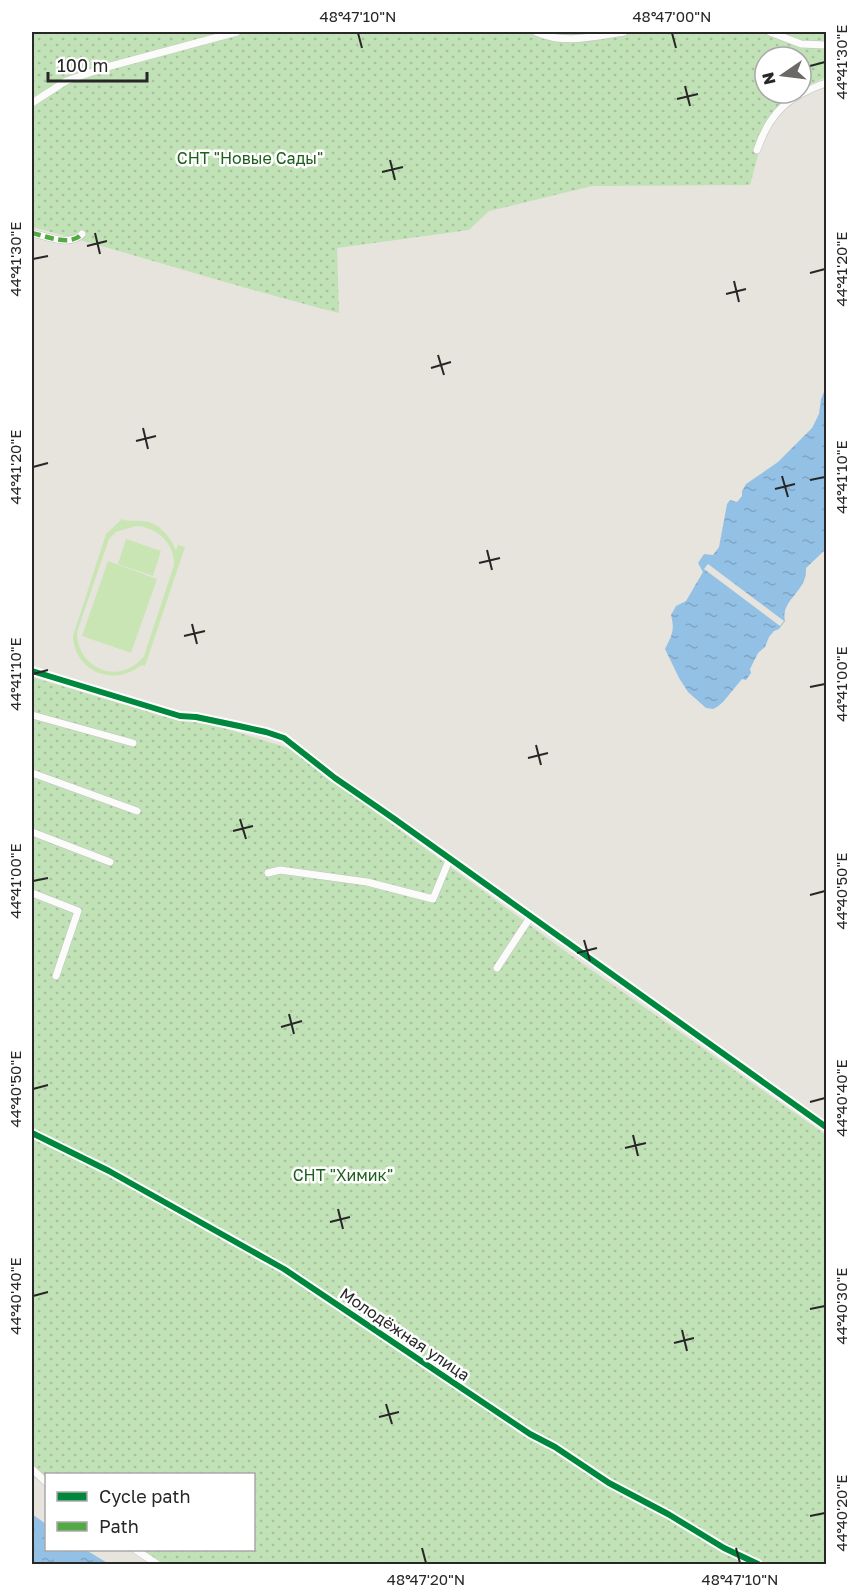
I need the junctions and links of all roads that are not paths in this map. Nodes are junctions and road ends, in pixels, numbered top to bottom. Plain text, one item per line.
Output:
1 (237, 32) edge
2 (536, 32) edge
3 (624, 32) edge
4 (770, 32) edge
5 (826, 45) edge
6 (826, 83) edge
7 (32, 103) edge
8 (757, 150) dead end
9 (32, 232) edge
10 (82, 234) dead end
11 (32, 671) edge
12 (32, 715) edge
13 (133, 743) dead end
14 (32, 773) edge
15 (137, 811) dead end
16 (32, 832) edge
17 (450, 858) junction
18 (110, 862) dead end
19 (268, 873) dead end
20 (32, 893) edge
21 (531, 916) junction
22 (497, 968) dead end
23 (56, 976) dead end
24 (826, 1127) edge
25 (32, 1133) edge
26 (32, 1469) edge
27 (45, 1481) edge
28 (138, 1551) edge
29 (157, 1564) edge
30 (758, 1564) edge

1 - 7 street
2 - 3 street
4 - 5 street
6 - 8 street
9 - 10 street
11 - 17 street
12 - 13 street
14 - 15 street
16 - 18 street
17 - 19 street
17 - 21 street
20 - 23 street
21 - 22 street
21 - 24 street
25 - 30 street, Молодёжная улица
26 - 27 street
28 - 29 street

